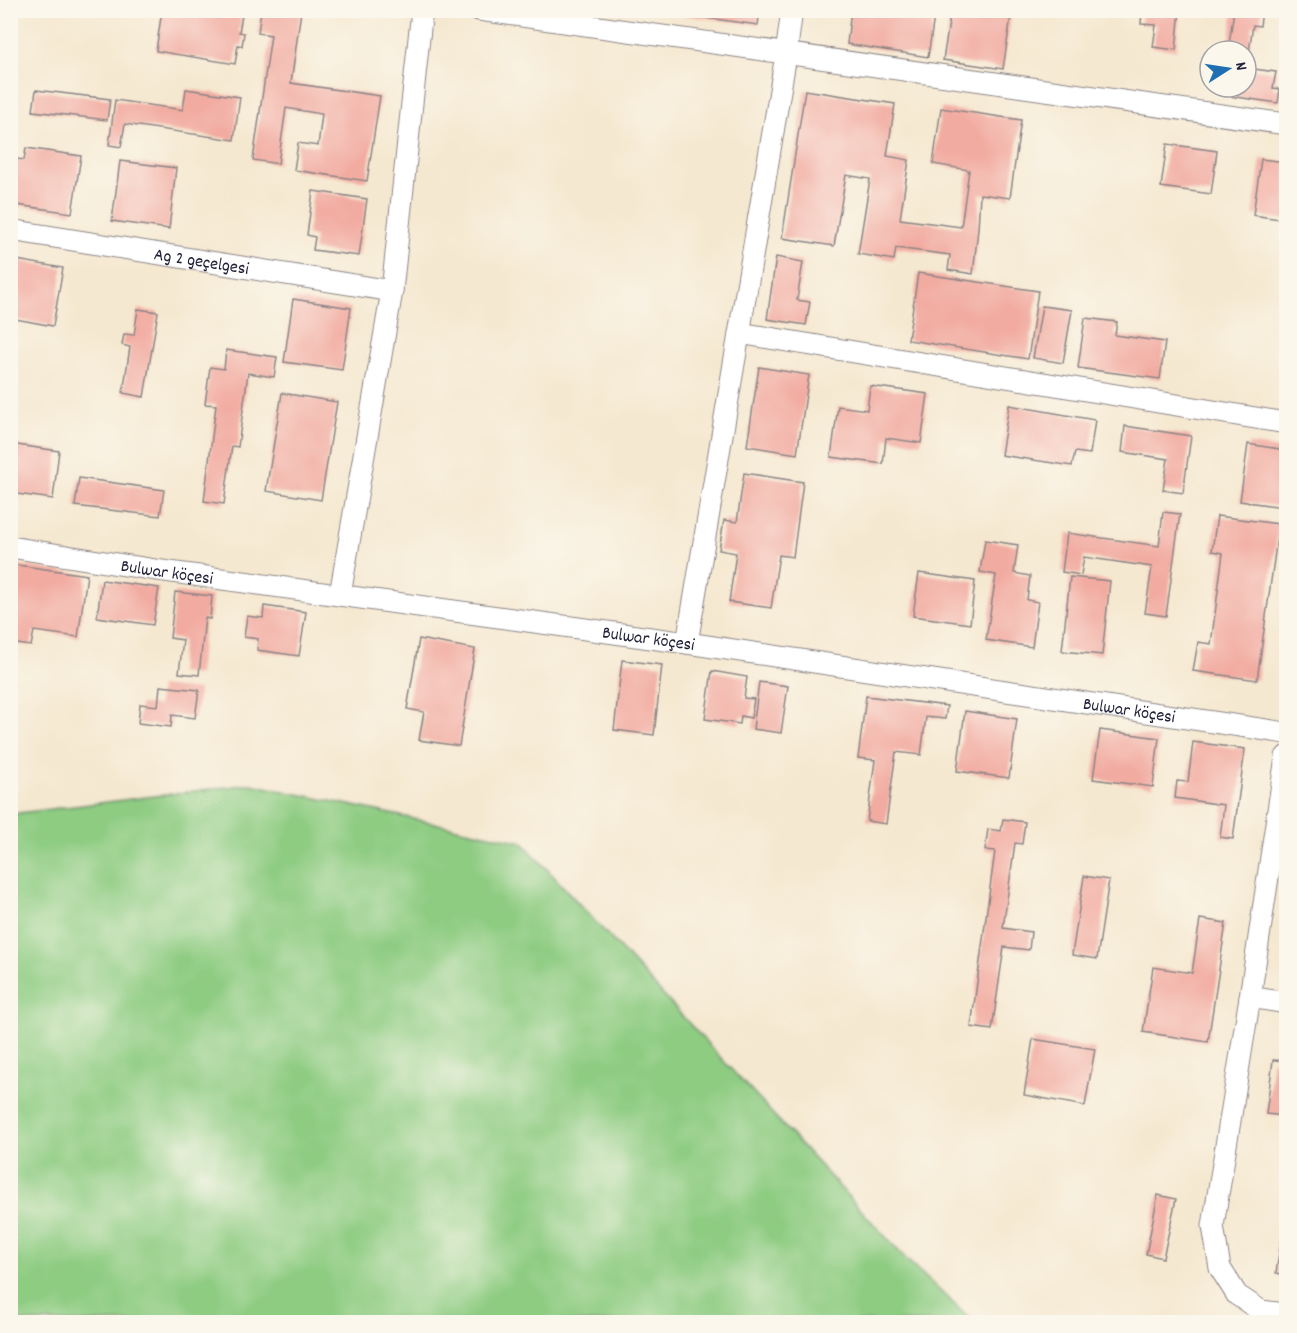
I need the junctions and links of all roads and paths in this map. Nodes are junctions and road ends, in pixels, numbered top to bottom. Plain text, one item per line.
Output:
1 (422, 10) edge
2 (479, 10) edge
3 (792, 10) edge
4 (786, 55) junction
5 (1287, 124) edge
6 (10, 230) edge
7 (392, 291) junction
8 (740, 333) junction
9 (1287, 423) edge
10 (10, 547) edge
11 (340, 595) junction
12 (687, 643) junction
13 (1287, 733) edge
14 (1287, 758) edge
15 (1250, 997) junction
16 (1287, 1003) edge
17 (1287, 1314) edge

1 - 7 street
2 - 4 street
3 - 4 street
4 - 5 street
4 - 8 street
6 - 7 street, Ag 2 geçelgesi
7 - 11 street
8 - 9 street
8 - 12 street
10 - 11 street, Bulwar köçesi
11 - 12 street, Bulwar köçesi
12 - 13 street, Bulwar köçesi
14 - 15 street
15 - 16 street
15 - 17 street

